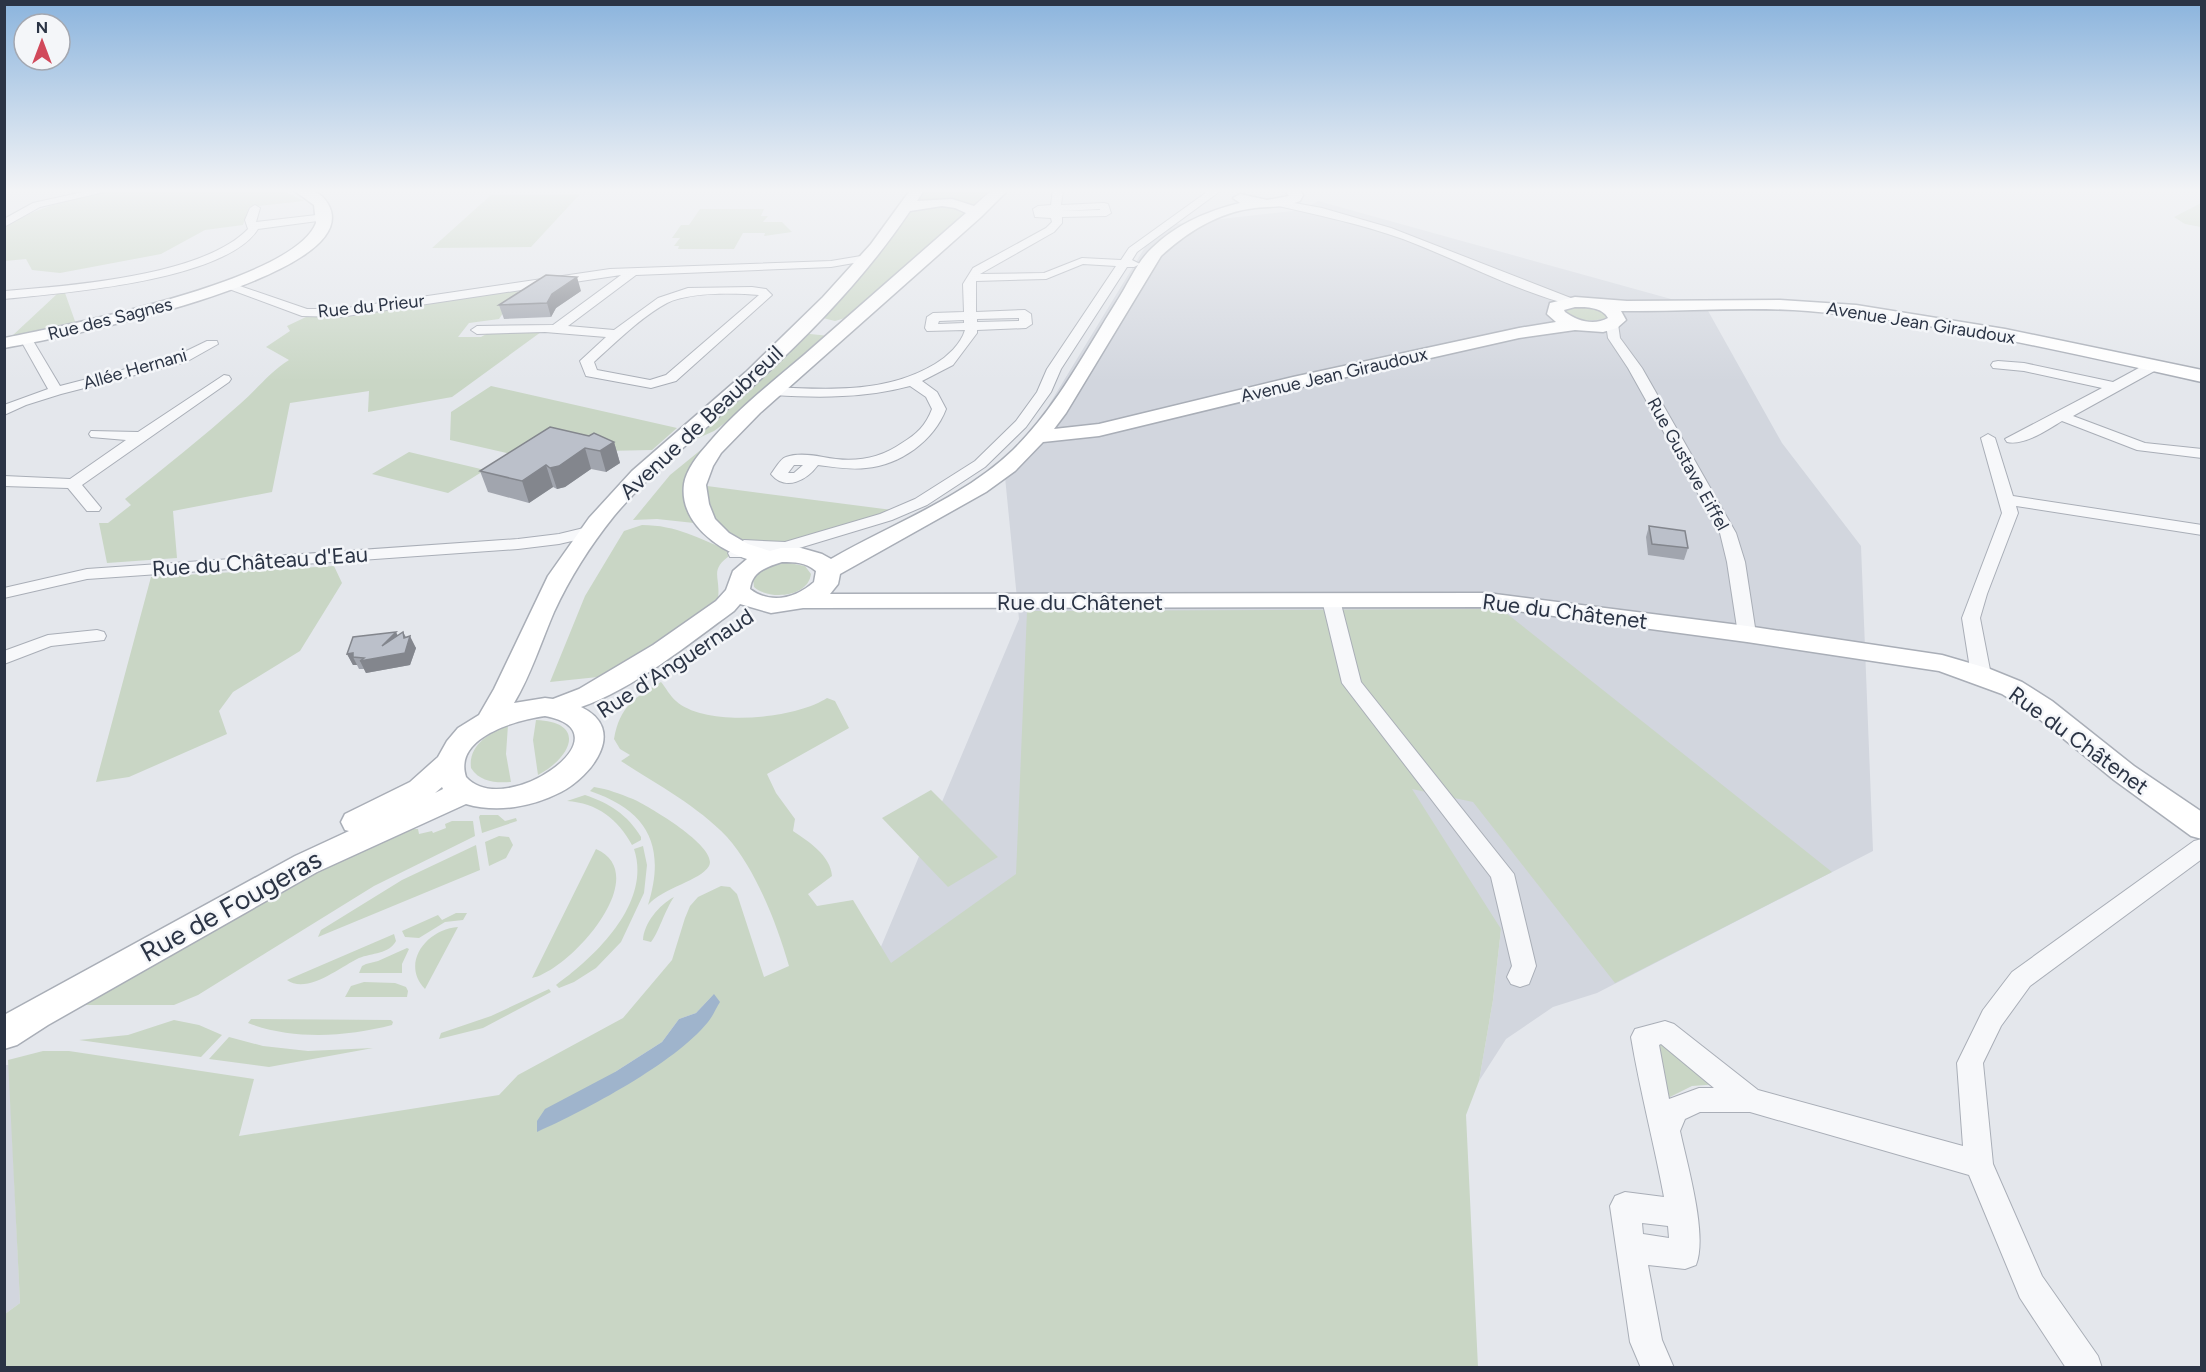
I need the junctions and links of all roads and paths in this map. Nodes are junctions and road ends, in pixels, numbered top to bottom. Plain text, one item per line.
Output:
1 (221, 253) edge
2 (294, 253) edge
3 (871, 253) edge
4 (931, 253) edge
5 (1010, 253) edge
6 (1131, 253) edge
7 (1157, 253) edge
8 (1446, 253) edge
9 (867, 258) junction
10 (1126, 264) junction
11 (806, 265) junction
12 (1146, 265) junction
13 (636, 270) junction
14 (973, 278) junction
15 (848, 280) junction
16 (227, 286) junction
17 (1532, 290) junction
18 (7, 297) edge
19 (1575, 302) junction
20 (1601, 305) junction
21 (1637, 306) junction
22 (1556, 311) junction
23 (814, 316) junction
24 (852, 321) junction
25 (1582, 325) junction
26 (1615, 326) junction
27 (557, 328) junction
28 (477, 330) dead end
29 (1534, 330) junction
30 (617, 334) junction
31 (26, 339) junction
32 (6, 342) edge
33 (212, 344) dead end
34 (1998, 365) dead end
35 (2153, 366) junction
36 (2202, 376) edge
37 (224, 379) dead end
38 (912, 381) junction
39 (2116, 387) junction
40 (56, 391) junction
41 (774, 391) junction
42 (4, 411) edge
43 (1056, 413) junction
44 (2061, 416) junction
45 (1134, 421) junction
46 (96, 434) dead end
47 (141, 437) junction
48 (1037, 437) junction
49 (1988, 438) dead end
50 (2012, 439) dead end
51 (2202, 454) edge
52 (815, 459) dead end
53 (4, 481) edge
54 (73, 484) junction
55 (2006, 500) junction
56 (93, 508) dead end
57 (2202, 530) edge
58 (592, 531) junction
59 (884, 539) junction
60 (518, 544) junction
61 (738, 551) junction
62 (574, 554) junction
63 (805, 556) junction
64 (769, 558) junction
65 (827, 578) junction
66 (738, 591) junction
67 (4, 593) edge
68 (1331, 600) junction
69 (800, 602) junction
70 (875, 602) junction
71 (764, 605) junction
72 (1747, 634) junction
73 (97, 636) dead end
74 (4, 657) edge
75 (1981, 675) junction
76 (559, 708) junction
77 (490, 720) junction
78 (586, 722) junction
79 (448, 764) junction
80 (465, 792) junction
81 (2202, 828) edge
82 (2202, 847) edge
83 (1520, 977) dead end
84 (4, 1011) edge
85 (4, 1034) edge
86 (1750, 1100) junction
87 (1666, 1131) junction
88 (1979, 1164) junction
89 (1682, 1214) junction
90 (1630, 1247) junction
91 (1658, 1368) edge
92 (2086, 1368) edge

1 - 18 street
2 - 16 main road, Rue des Sagnes
3 - 9 main road, Avenue de Beaubreuil
4 - 24 main road, Avenue de Beaubreuil
5 - 14 street
6 - 10 street
7 - 12 main road, Rue d'Anguernaud
8 - 17 street
9 - 11 street, Rue du Prieur
9 - 15 main road, Avenue de Beaubreuil
10 - 12 street
10 - 14 street
10 - 61 street
11 - 13 street, Rue du Prieur
11 - 15 street, Rue du Prieur
12 - 43 main road, Rue d'Anguernaud
13 - 16 street, Rue du Prieur
13 - 27 street
14 - 38 street
15 - 23 main road, Avenue de Beaubreuil
16 - 31 main road, Rue des Sagnes
17 - 19 street
17 - 22 street
19 - 20 main road, Avenue Jean Giraudoux
19 - 22 main road, Avenue Jean Giraudoux
20 - 21 main road, Avenue Jean Giraudoux
20 - 26 main road
21 - 26 main road, Avenue Jean Giraudoux
21 - 35 main road, Avenue Jean Giraudoux
22 - 25 main road
22 - 29 main road, Avenue Jean Giraudoux
23 - 24 main road
23 - 58 main road, Avenue de Beaubreuil
24 - 41 main road, Avenue de Beaubreuil
25 - 26 main road, Avenue Jean Giraudoux
25 - 29 main road, Avenue Jean Giraudoux
26 - 72 street, Rue Gustave Eiffel
27 - 28 street
27 - 30 street
29 - 45 main road, Avenue Jean Giraudoux
30 - 30 street
31 - 32 main road, Rue des Sagnes
31 - 40 street
33 - 40 street, Allée Hernani
34 - 39 street
35 - 36 main road, Avenue Jean Giraudoux
35 - 39 street
37 - 47 street
38 - 41 street
38 - 52 street
39 - 44 street
40 - 42 street, Allée Hernani
41 - 61 main road, Avenue de Beaubreuil
43 - 45 main road, Avenue Jean Giraudoux
43 - 48 main road, Rue d'Anguernaud
44 - 50 street
44 - 51 street
45 - 48 main road, Avenue Jean Giraudoux
46 - 47 street
47 - 54 street
48 - 59 main road, Rue d'Anguernaud
49 - 55 street
53 - 54 street
54 - 56 street
55 - 57 street
55 - 75 street
58 - 60 street
58 - 62 main road, Avenue de Beaubreuil
59 - 63 main road, Rue d'Anguernaud
59 - 65 main road, Rue d'Anguernaud
60 - 62 street
60 - 67 street, Rue du Château d'Eau
61 - 64 main road, Avenue de Beaubreuil
62 - 77 main road, Avenue de Beaubreuil
63 - 64 main road, Rue d'Anguernaud
63 - 65 main road
64 - 66 main road, Rue d'Anguernaud
65 - 69 main road, Rue d'Anguernaud
65 - 70 main road, Rue du Châtenet
66 - 71 main road, Rue d'Anguernaud
66 - 76 main road, Rue d'Anguernaud
68 - 70 main road, Rue du Châtenet
68 - 72 main road, Rue du Châtenet
68 - 83 street
69 - 70 main road, Rue du Châtenet
69 - 71 main road, Rue d'Anguernaud
71 - 78 main road, Rue d'Anguernaud
72 - 75 main road, Rue du Châtenet
73 - 74 street
75 - 81 main road, Rue du Châtenet
76 - 77 main road
76 - 78 main road
77 - 79 main road
78 - 80 main road
79 - 80 main road
79 - 84 main road, Rue de Fougeras
80 - 85 main road, Rue de Fougeras
82 - 88 street
86 - 87 street
86 - 87 street
86 - 88 street
87 - 89 street
88 - 92 street
89 - 90 street
89 - 90 street
90 - 91 street

